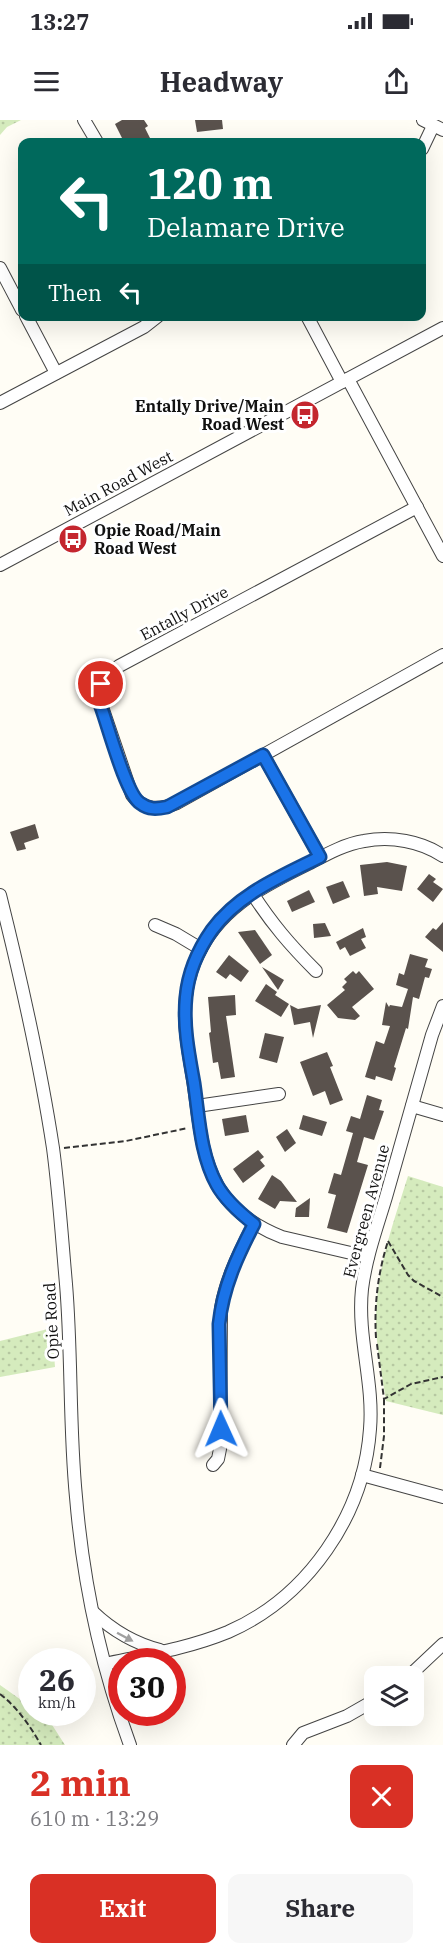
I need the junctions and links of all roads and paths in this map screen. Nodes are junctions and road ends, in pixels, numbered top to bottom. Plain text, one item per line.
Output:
1 (84, 120) edge
2 (433, 125) edge
3 (94, 138) edge
4 (426, 140) edge
5 (0, 268) edge
6 (18, 302) edge
7 (29, 321) edge
8 (152, 321) edge
9 (310, 321) edge
10 (443, 328) edge
11 (56, 373) junction
12 (345, 380) junction
13 (0, 403) edge
14 (417, 507) junction
15 (443, 556) edge
16 (0, 565) edge
17 (443, 655) edge
18 (263, 755) junction
19 (443, 856) edge
20 (320, 857) junction
21 (252, 893) junction
22 (0, 895) edge
23 (155, 925) dead end
24 (201, 949) junction
25 (316, 970) dead end
26 (443, 1006) edge
27 (279, 1094) dead end
28 (197, 1106) junction
29 (412, 1106) junction
30 (443, 1114) edge
31 (188, 1128) dead end
32 (53, 1149) junction
33 (254, 1224) junction
34 (368, 1257) junction
35 (443, 1297) edge
36 (442, 1377) edge
37 (384, 1399) junction
38 (213, 1466) dead end
39 (380, 1468) dead end
40 (362, 1475) junction
41 (443, 1497) edge
42 (92, 1611) junction
43 (443, 1644) edge
44 (153, 1648) edge
45 (176, 1648) edge
46 (108, 1663) edge
47 (105, 1664) junction
48 (420, 1666) edge
49 (0, 1694) edge
50 (364, 1706) edge
51 (129, 1726) edge
52 (128, 1741) edge
53 (41, 1745) edge
54 (293, 1745) edge

1 - 3 street
2 - 4 street
5 - 6 street
7 - 11 street
8 - 11 street
9 - 12 street
10 - 12 street, Main Road West
11 - 13 street
12 - 14 street
12 - 16 street, Main Road West
14 - 15 street
14 - 18 street, Entally Drive
17 - 18 street, Entally Drive
18 - 20 street
19 - 20 street
20 - 21 street
21 - 24 street
21 - 25 street
22 - 32 street, Opie Road
23 - 24 street
24 - 28 street
26 - 29 street, Evergreen Avenue
27 - 28 street
28 - 33 street
29 - 30 street
29 - 34 street, Evergreen Avenue
31 - 32 path
32 - 42 street, Opie Road
33 - 34 street
33 - 38 street
34 - 40 street, Evergreen Avenue
35 - 37 path
36 - 37 path
37 - 39 path
40 - 41 street
40 - 45 street, Evergreen Avenue
42 -> 44 street
42 - 47 street, Opie Road
43 - 48 street
46 - 47 street, Evergreen Avenue
47 - 52 street, Opie Road
49 - 53 path
50 - 54 street
51 - 52 street

